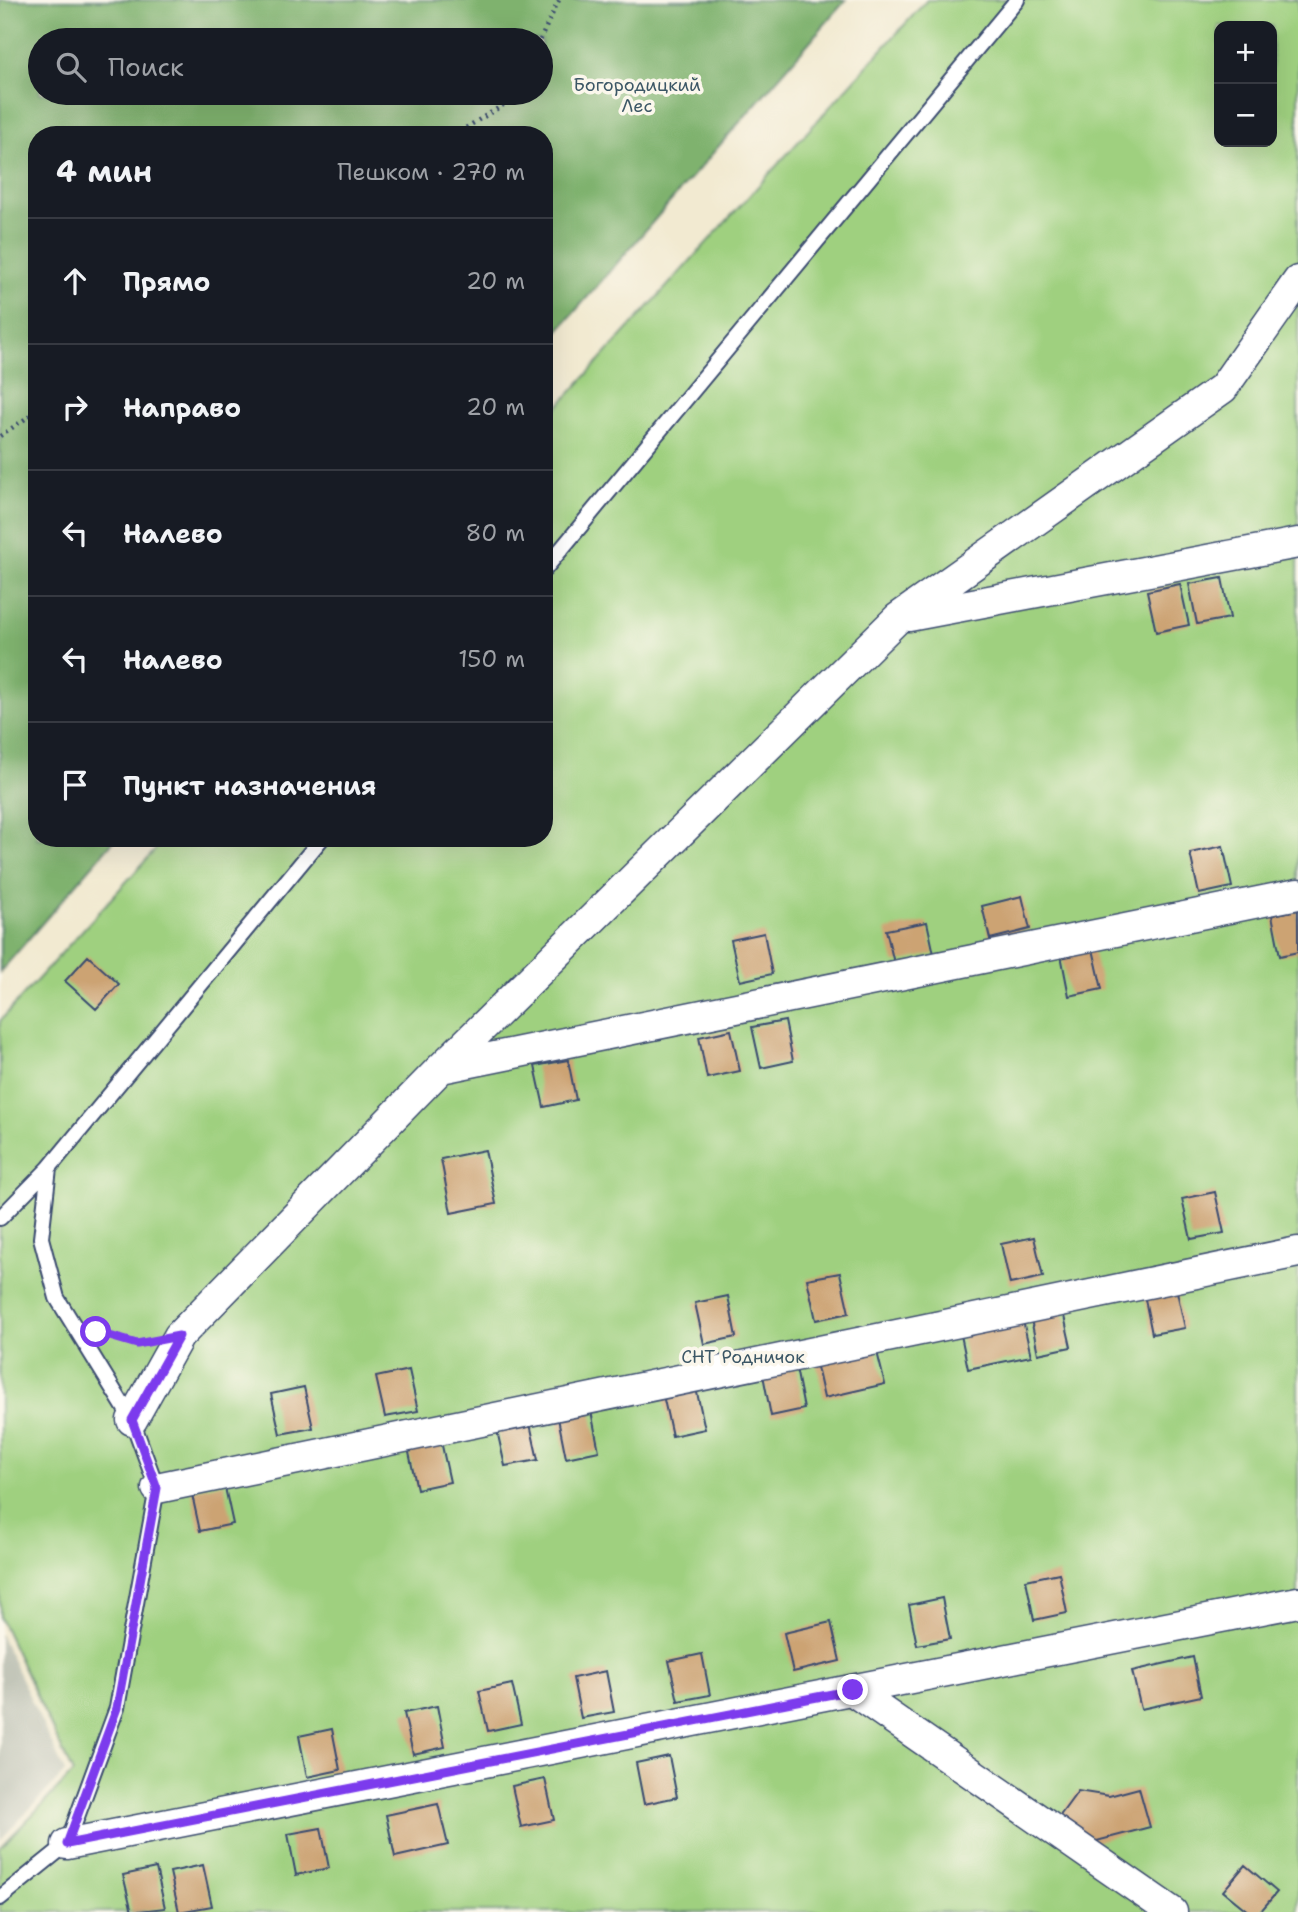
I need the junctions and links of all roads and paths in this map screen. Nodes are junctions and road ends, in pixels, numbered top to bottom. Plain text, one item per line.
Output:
1 (559, 0) edge
2 (1017, 0) edge
3 (546, 28) edge
4 (503, 105) edge
5 (469, 126) edge
6 (1298, 281) edge
7 (28, 417) edge
8 (0, 436) edge
9 (1298, 543) edge
10 (553, 559) edge
11 (898, 618) junction
12 (315, 847) edge
13 (1298, 894) edge
14 (441, 1068) junction
15 (49, 1168) junction
16 (0, 1218) edge
17 (1298, 1252) edge
18 (106, 1335) dead end
19 (179, 1336) junction
20 (132, 1420) junction
21 (157, 1488) junction
22 (1298, 1602) edge
23 (853, 1690) junction
24 (67, 1844) junction
25 (0, 1898) edge
26 (1172, 1912) edge

1 - 3 path
2 - 10 lane
4 - 5 path
6 - 11 street
7 - 8 path
9 - 11 street
11 - 14 street
12 - 15 lane
13 - 14 street
14 - 19 street
15 - 16 lane
15 - 20 lane
17 - 21 street
18 - 19 path
19 - 20 street
20 - 21 lane
21 - 24 lane
22 - 23 street
23 - 24 street
23 - 26 street
24 - 25 lane

